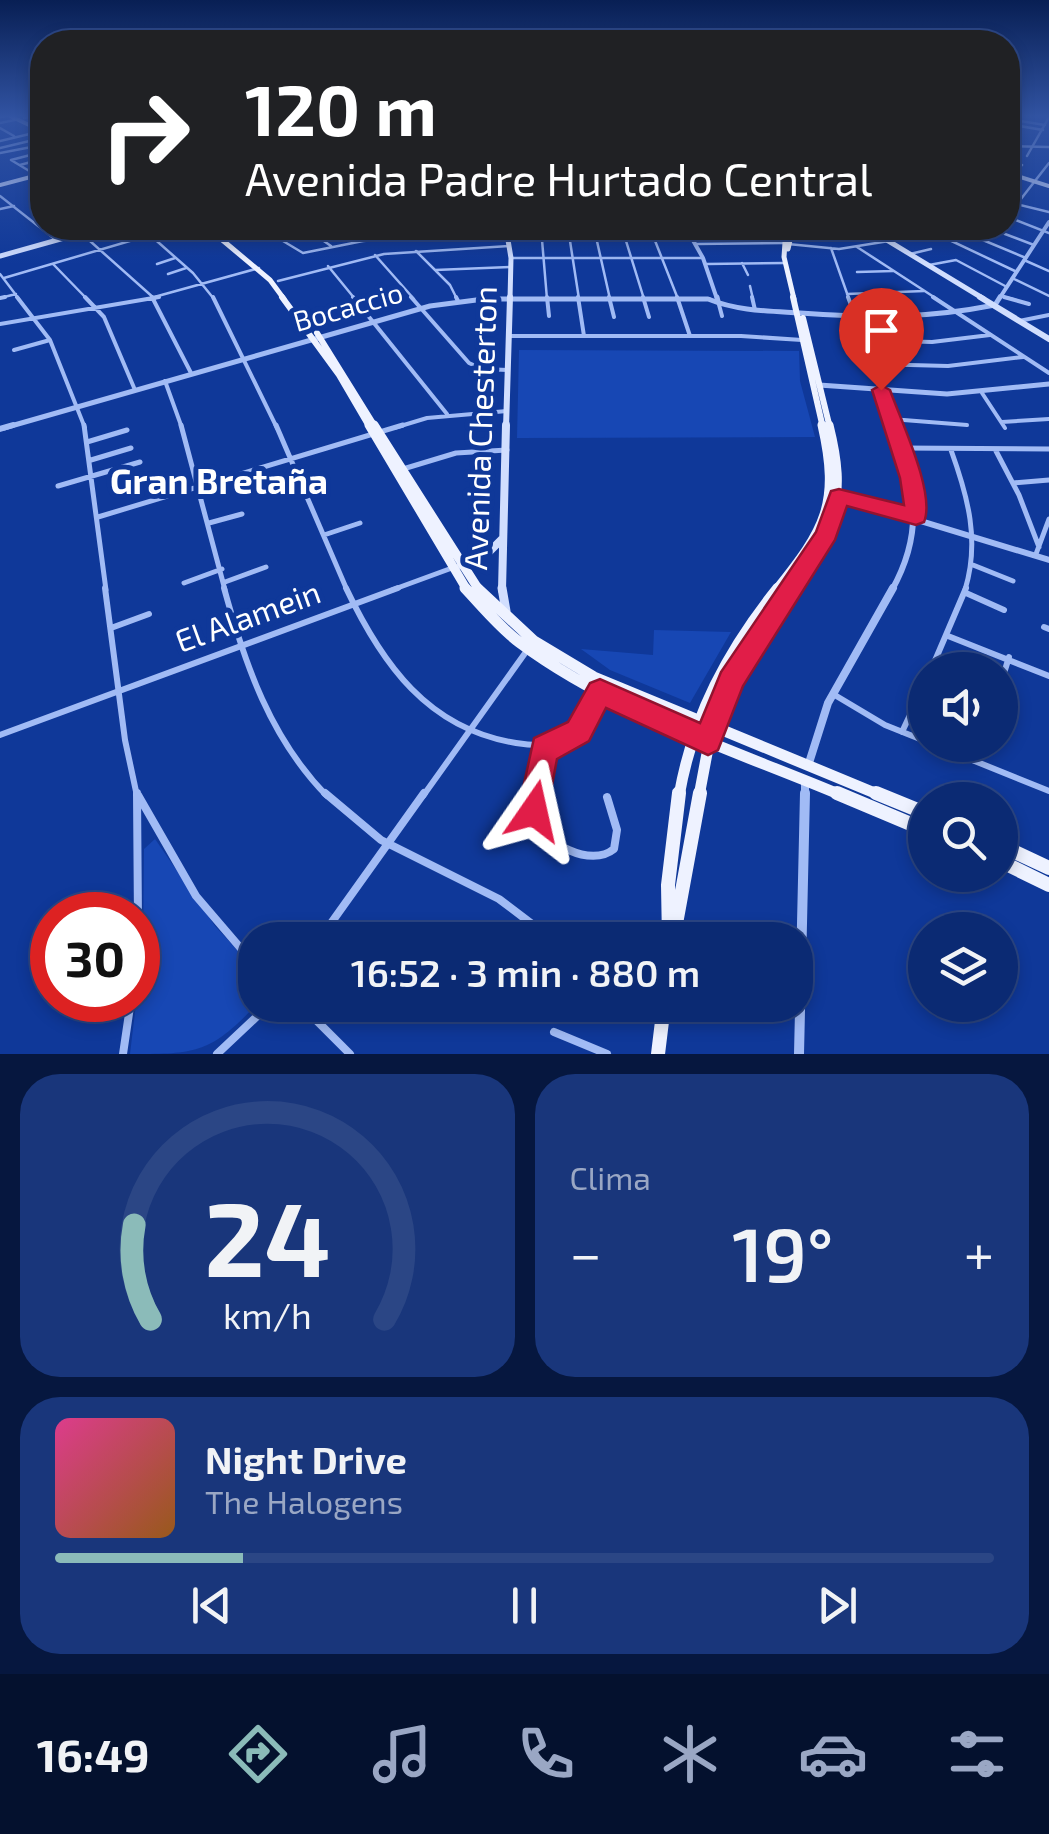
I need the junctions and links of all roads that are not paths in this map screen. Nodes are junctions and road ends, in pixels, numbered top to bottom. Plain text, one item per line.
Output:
1 (20, 165) edge
2 (1047, 165) edge
3 (30, 170) edge
4 (30, 177) edge
5 (1020, 177) edge
6 (0, 182) edge
7 (1035, 182) junction
8 (1049, 186) edge
9 (0, 196) edge
10 (1020, 201) edge
11 (1020, 205) edge
12 (14, 206) junction
13 (0, 210) edge
14 (1049, 212) edge
15 (30, 219) edge
16 (1020, 220) edge
17 (1047, 228) edge
18 (56, 240) edge
19 (89, 240) edge
20 (133, 240) edge
21 (155, 240) edge
22 (225, 240) edge
23 (230, 240) edge
24 (280, 240) edge
25 (323, 240) edge
26 (372, 240) edge
27 (398, 240) edge
28 (508, 240) edge
29 (543, 240) edge
30 (569, 240) edge
31 (598, 240) edge
32 (627, 240) edge
33 (656, 240) edge
34 (694, 240) edge
35 (787, 240) edge
36 (949, 240) edge
37 (981, 240) edge
38 (1020, 240) edge
39 (364, 241) joint
40 (890, 241) joint
41 (786, 243) junction
42 (696, 244) junction
43 (736, 244) junction
44 (1034, 245) junction
45 (509, 246) junction
46 (333, 247) junction
47 (857, 247) junction
48 (831, 248) junction
49 (931, 248) dead end
50 (100, 250) junction
51 (416, 251) junction
52 (740, 251) dead end
53 (404, 252) junction
54 (910, 254) junction
55 (0, 256) edge
56 (374, 256) junction
57 (175, 258) junction
58 (511, 258) junction
59 (546, 258) junction
60 (575, 258) junction
61 (603, 258) junction
62 (634, 258) junction
63 (665, 258) junction
64 (1025, 259) junction
65 (704, 261) junction
66 (784, 262) junction
67 (742, 263) junction
68 (53, 264) junction
69 (157, 264) dead end
70 (929, 265) junction
71 (328, 266) junction
72 (511, 267) junction
73 (186, 268) junction
74 (259, 268) junction
75 (436, 270) junction
76 (893, 271) junction
77 (1049, 271) edge
78 (858, 272) dead end
79 (1016, 272) junction
80 (168, 274) dead end
81 (748, 275) dead end
82 (2, 278) edge
83 (1012, 278) junction
84 (278, 281) junction
85 (204, 285) junction
86 (750, 286) dead end
87 (1007, 287) junction
88 (924, 291) junction
89 (16, 294) junction
90 (847, 294) junction
91 (1000, 296) junction
92 (1049, 296) edge
93 (0, 298) edge
94 (155, 298) junction
95 (510, 299) junction
96 (548, 299) junction
97 (580, 299) junction
98 (610, 299) junction
99 (644, 299) junction
100 (678, 299) junction
101 (458, 301) junction
102 (718, 301) junction
103 (1028, 304) dead end
104 (995, 306) junction
105 (98, 308) junction
106 (420, 308) junction
107 (755, 310) junction
108 (799, 313) junction
109 (958, 314) junction
110 (1049, 315) edge
111 (549, 316) dead end
112 (722, 316) dead end
113 (614, 317) dead end
114 (649, 317) dead end
115 (34, 318) junction
116 (856, 318) junction
117 (372, 320) junction
118 (1019, 320) junction
119 (0, 324) edge
120 (992, 335) junction
121 (509, 336) junction
122 (584, 336) junction
123 (690, 336) junction
124 (1047, 336) edge
125 (316, 337) junction
126 (50, 340) junction
127 (802, 340) junction
128 (864, 340) junction
129 (14, 350) dead end
130 (1024, 356) junction
131 (242, 358) junction
132 (872, 364) junction
133 (508, 370) junction
134 (191, 373) junction
135 (1049, 373) edge
136 (164, 381) junction
137 (1049, 384) edge
138 (816, 385) junction
139 (135, 390) junction
140 (881, 390) junction
141 (982, 393) junction
142 (79, 406) junction
143 (508, 411) junction
144 (447, 414) junction
145 (891, 419) junction
146 (1049, 420) edge
147 (966, 425) dead end
148 (0, 429) edge
149 (127, 430) dead end
150 (378, 433) junction
151 (87, 442) junction
152 (132, 448) dead end
153 (901, 448) junction
154 (1049, 449) edge
155 (506, 450) junction
156 (951, 450) junction
157 (996, 450) junction
158 (291, 459) junction
159 (90, 460) junction
160 (140, 462) dead end
161 (403, 468) junction
162 (92, 476) junction
163 (1049, 480) edge
164 (1014, 482) junction
165 (58, 486) dead end
166 (199, 487) junction
167 (835, 495) junction
168 (242, 514) dead end
169 (98, 517) junction
170 (916, 517) junction
171 (1049, 519) edge
172 (360, 523) dead end
173 (209, 524) junction
174 (504, 534) junction
175 (975, 535) junction
176 (324, 536) junction
177 (1037, 550) junction
178 (484, 556) junction
179 (1049, 560) edge
180 (456, 566) junction
181 (973, 566) junction
182 (266, 567) dead end
183 (502, 568) junction
184 (222, 569) junction
185 (1013, 581) dead end
186 (225, 582) junction
187 (184, 583) dead end
188 (966, 593) junction
189 (354, 604) junction
190 (1004, 610) dead end
191 (149, 614) dead end
192 (516, 627) junction
193 (111, 628) junction
194 (948, 636) junction
195 (243, 645) junction
196 (528, 649) junction
197 (940, 652) edge
198 (994, 652) edge
199 (1018, 661) edge
200 (1049, 676) edge
201 (119, 691) junction
202 (600, 692) junction
203 (833, 694) junction
204 (908, 719) edge
205 (696, 728) junction
206 (469, 731) junction
207 (902, 732) junction
208 (710, 734) junction
209 (908, 734) edge
210 (0, 735) edge
211 (544, 748) junction
212 (977, 762) edge
213 (806, 774) junction
214 (1049, 791) edge
215 (136, 792) junction
216 (608, 797) dead end
217 (908, 808) edge
218 (908, 821) edge
219 (388, 844) junction
220 (1018, 853) edge
221 (1049, 868) edge
222 (1018, 870) edge
223 (1049, 885) edge
224 (138, 892) edge
225 (332, 922) edge
226 (529, 922) edge
227 (672, 922) edge
228 (674, 922) edge
229 (238, 945) edge
230 (128, 1022) edge
231 (250, 1022) edge
232 (318, 1022) edge
233 (662, 1022) edge
234 (554, 1032) dead end
235 (124, 1054) edge
236 (217, 1054) edge
237 (350, 1054) edge
238 (607, 1054) edge
239 (658, 1054) edge
240 (799, 1054) edge

1 - 3 street
2 - 7 street
4 - 6 main road
5 - 7 main road
7 - 8 main road
7 - 10 street
9 - 12 street
11 - 14 street
12 - 13 street
12 - 15 street
16 - 17 street
17 - 44 street
18 - 55 main road
19 - 50 street
20 - 50 street
21 - 57 street
22 - 74 main road
23 - 84 main road
24 - 46 street
25 - 46 street
26 - 39 street
27 - 53 street
28 - 45 main road, Avenida Chesterton
29 - 59 street
30 - 60 street
31 - 61 street
32 - 62 street
33 - 63 street
34 - 42 street
35 - 41 main road
36 - 79 street
37 - 64 street
38 - 44 street
39 - 46 street
40 - 47 street
40 - 54 main road
41 - 43 street
41 - 48 street
41 - 66 main road
41 - 108 main road
42 - 43 street
42 - 65 street
43 - 52 street
44 - 64 street
45 - 51 street
45 - 58 main road, Avenida Chesterton
47 - 48 street
47 - 76 street
48 - 90 street
49 - 54 street
50 - 68 street
50 - 94 street
51 - 53 street
51 - 75 street
53 - 56 street
54 - 70 main road
56 - 71 street
56 - 106 street
57 - 69 street
57 - 73 street
58 - 59 street
58 - 72 main road, Avenida Chesterton
59 - 60 street
59 - 96 street
60 - 61 street
60 - 97 street
61 - 62 street
61 - 98 street
62 - 63 street
62 - 99 street
63 - 65 street
63 - 100 street
64 - 77 street
64 - 79 street
65 - 67 street
65 - 102 street
66 - 67 street
66 - 108 main road
67 - 81 street
68 - 82 street
68 - 105 street
70 - 87 street
70 - 104 main road
71 - 84 street
71 - 117 street
72 - 75 street
72 - 95 main road, Avenida Chesterton
73 - 80 street
73 - 85 street
74 - 85 street
74 - 125 main road
75 - 101 street
76 - 78 street
76 - 88 street
79 - 83 street
82 - 89 street
83 - 87 street
83 - 92 street
84 - 125 main road
85 - 94 street
85 - 131 street
86 - 107 street
87 - 91 street
88 - 90 street
88 - 109 street
89 - 93 street
89 - 115 street
90 - 116 street
91 - 103 street
91 - 104 street
94 - 105 street
94 - 134 street
95 - 96 street, Bocaccio
95 - 101 street, Bocaccio
95 - 121 main road, Avenida Chesterton
96 - 97 street, Bocaccio
96 - 111 street
97 - 98 street, Bocaccio
97 - 122 street
98 - 99 street, Bocaccio
98 - 113 street
99 - 100 street, Bocaccio
99 - 114 street
100 - 102 street, Bocaccio
100 - 123 street
101 - 106 street, Bocaccio
102 - 107 street, Bocaccio
102 - 112 street
104 - 109 street, Bocaccio
104 - 118 main road
105 - 115 street
105 - 139 street
106 - 117 street, Bocaccio
106 - 133 street
107 - 108 street, Bocaccio
108 - 116 street, Bocaccio
108 - 127 main road
108 - 138 main road
109 - 116 street, Bocaccio
109 - 120 street
110 - 118 street
115 - 119 street
115 - 126 street
116 - 128 street
117 - 125 street, Bocaccio
117 - 144 street
118 - 124 main road
120 - 128 street
120 - 130 street
121 - 122 street
121 - 133 main road, Avenida Chesterton
122 - 123 street
123 - 127 street
125 - 131 street, Bocaccio
125 - 150 main road
126 - 129 street
126 - 142 street
127 - 138 main road
128 - 132 street
130 - 132 street
130 - 135 street
131 - 134 street, Bocaccio
131 - 158 street
132 - 140 street
133 - 143 main road, Avenida Chesterton
134 - 136 street, Bocaccio
136 - 139 street, Bocaccio
136 - 166 street
137 - 141 street
138 - 140 street
138 - 167 main road
139 - 142 street, Bocaccio
140 - 141 street
140 - 145 street
141 - 146 street
142 - 148 street, Bocaccio
142 - 151 street
143 - 144 street
143 - 155 main road, Avenida Chesterton
144 - 150 street
145 - 147 street
145 - 153 street
149 - 151 street
150 - 158 street
150 - 161 main road
150 - 180 main road
151 - 159 street
152 - 159 street
153 - 156 street
153 - 170 street
154 - 157 street
155 - 161 street
155 - 174 main road, Avenida Chesterton
156 - 157 street
156 - 175 street
157 - 164 street
158 - 166 street
158 - 176 street
159 - 162 street
160 - 162 street
161 - 180 main road
162 - 165 street
162 - 169 street
163 - 164 street
164 - 177 street
166 - 169 street
166 - 173 street
167 - 170 street
167 - 205 main road
167 - 208 main road
168 - 173 street
169 - 193 street
170 - 175 street
170 - 203 street
171 - 177 street
172 - 176 street
173 - 184 street
174 - 178 main road, El Alamein
174 - 183 main road, Avenida Chesterton
175 - 177 street
175 - 181 street
176 - 189 street
177 - 179 street
178 - 180 main road, El Alamein
178 - 183 main road
180 - 189 street, El Alamein
180 - 192 main road
180 - 196 main road
181 - 185 street
181 - 188 street
182 - 186 street
183 - 192 main road, Avenida Chesterton
184 - 186 street
184 - 187 street
186 - 195 street
188 - 190 street
188 - 194 street
189 - 195 street, El Alamein
189 - 206 street
191 - 193 street
192 - 205 main road
193 - 201 street
194 - 197 street
194 - 198 street
195 - 201 street, El Alamein
195 - 219 street
196 - 202 main road
196 - 206 street
199 - 200 street
201 - 210 street, El Alamein
201 - 215 street
202 - 205 main road
202 - 211 street
203 - 207 street
203 - 213 street
204 - 207 street
205 - 208 main road
205 - 227 main road
206 - 211 street
206 - 219 street
207 - 209 street
208 - 213 main road
208 - 228 main road
211 - 216 street
212 - 214 street
213 - 217 main road
213 - 218 main road
213 - 240 street
215 - 224 street
215 - 229 street
219 - 225 street
219 - 226 street
220 - 221 main road
222 - 223 main road
230 - 235 street
231 - 236 street
232 - 237 street
233 - 239 main road
234 - 238 street

